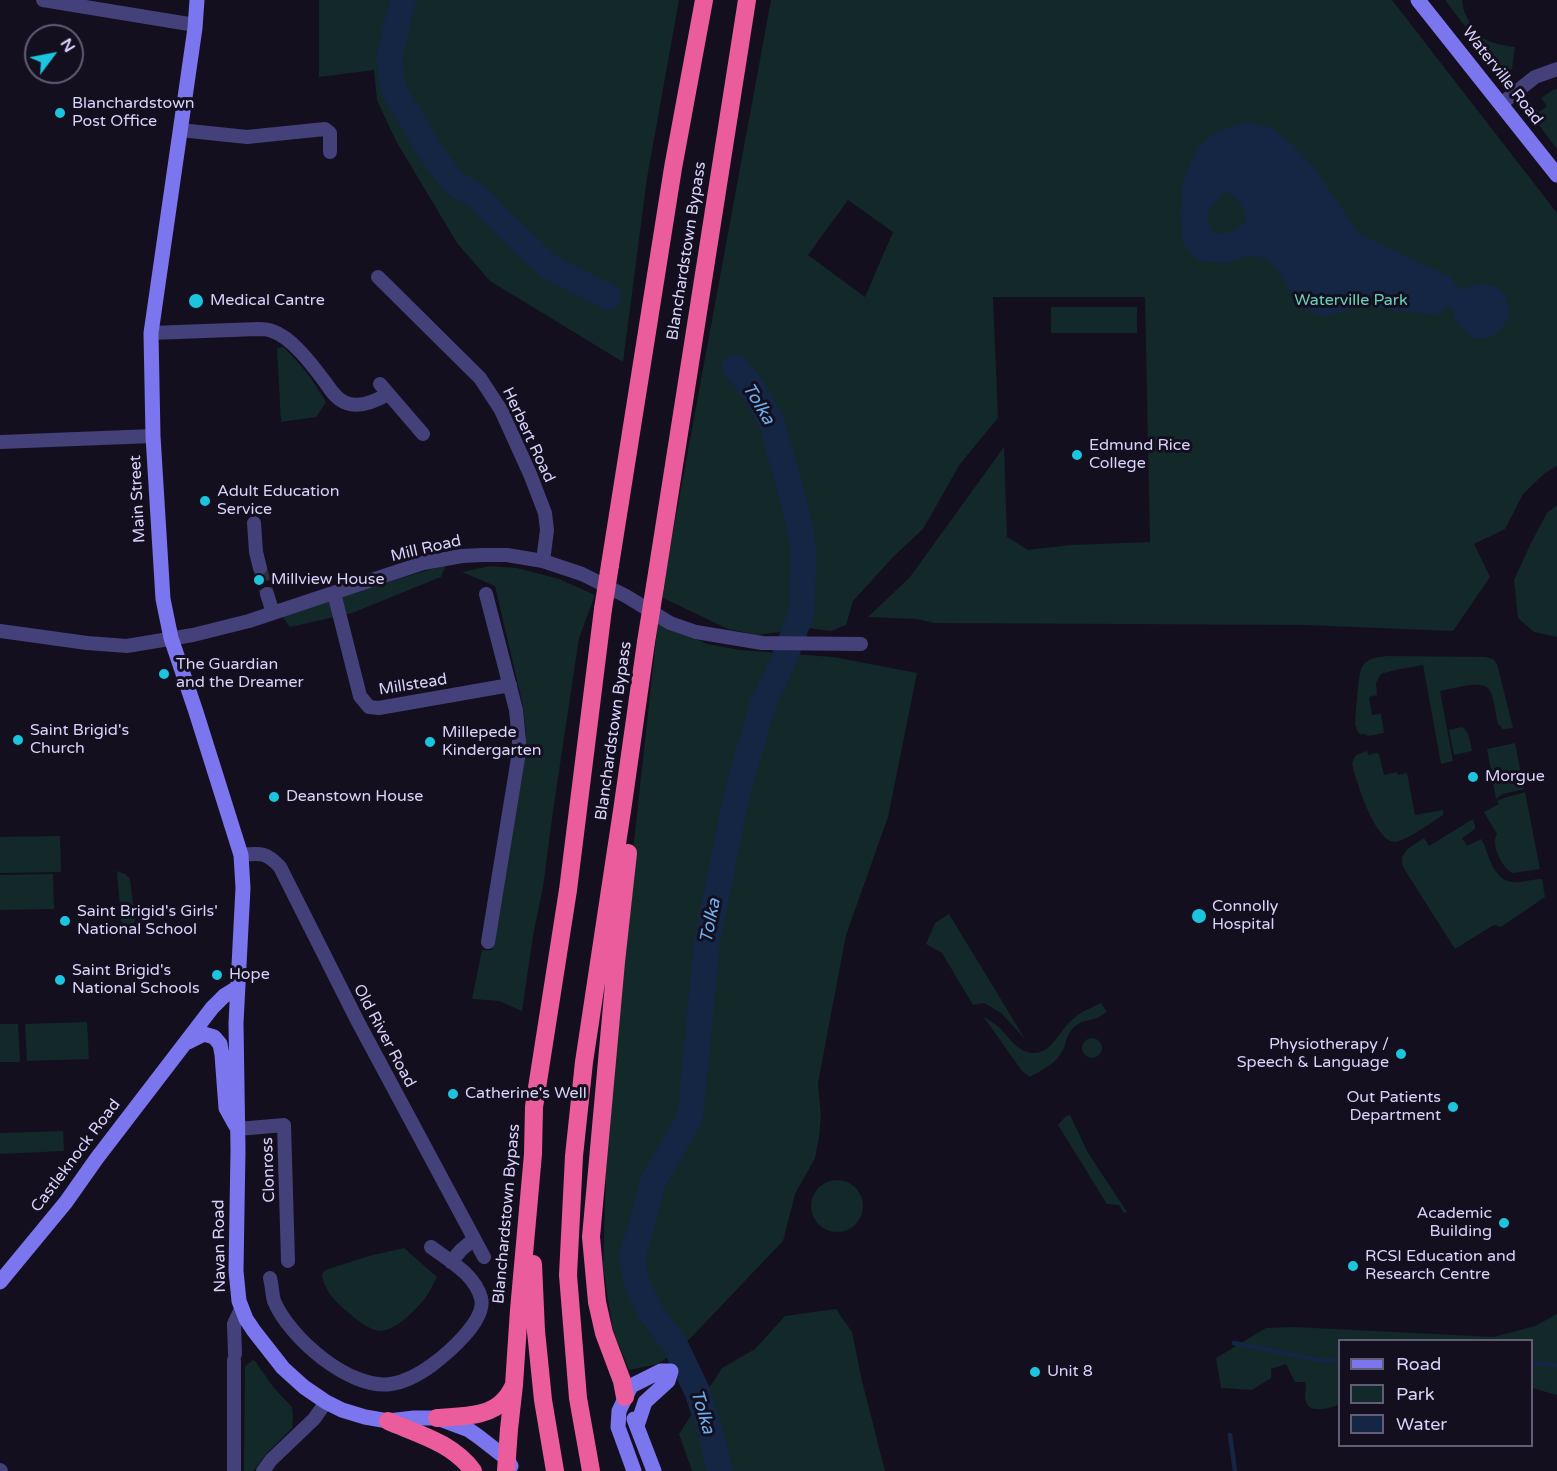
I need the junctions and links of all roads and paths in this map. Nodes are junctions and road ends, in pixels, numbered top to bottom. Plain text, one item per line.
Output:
1 (45, 0) edge
2 (197, 0) edge
3 (693, 0) edge
4 (704, 0) edge
5 (749, 0) edge
6 (1418, 0) edge
7 (195, 25) junction
8 (1557, 69) edge
9 (1500, 104) junction
10 (180, 130) junction
11 (330, 152) dead end
12 (673, 168) junction
13 (1557, 175) edge
14 (378, 278) dead end
15 (151, 333) junction
16 (423, 434) dead end
17 (153, 436) junction
18 (0, 442) edge
19 (254, 523) dead end
20 (543, 561) junction
21 (260, 568) tunnel mouth
22 (334, 593) junction
23 (267, 594) tunnel mouth
24 (486, 594) dead end
25 (273, 613) junction
26 (0, 631) edge
27 (171, 638) junction
28 (861, 644) dead end
29 (510, 685) junction
30 (638, 696) junction
31 (241, 855) junction
32 (488, 942) dead end
33 (237, 988) junction
34 (179, 1050) junction
35 (237, 1129) junction
36 (533, 1154) junction
37 (474, 1239) junction
38 (431, 1247) dead end
39 (484, 1257) dead end
40 (288, 1261) dead end
41 (451, 1262) junction
42 (270, 1278) dead end
43 (0, 1282) edge
44 (241, 1309) junction
45 (514, 1385) junction
46 (625, 1397) junction
47 (326, 1402) junction
48 (437, 1418) junction
49 (388, 1421) junction
50 (637, 1426) junction
51 (509, 1467) edge
52 (234, 1471) edge
53 (263, 1471) edge
54 (473, 1471) edge
55 (555, 1471) edge
56 (591, 1471) edge
57 (634, 1471) edge
58 (654, 1471) edge

1 - 7 street
2 - 7 street, Main Street
3 - 12 highway
4 - 12 highway, Blanchardstown Bypass
5 - 30 highway, Blanchardstown Bypass, bridge
6 - 9 street, Waterville Road
7 - 10 street, Main Street
8 - 9 street
9 - 13 street, Waterville Road
10 - 11 street
10 - 15 street, Main Street
12 - 36 highway, Blanchardstown Bypass, bridge
14 - 20 street, Herbert Road
15 - 16 street
15 - 17 street, Main Street
17 - 18 street
17 - 27 street, Main Street
19 - 21 street
20 - 22 street, Mill Road
20 - 28 street, Mill Road
22 - 25 street, Mill Road
22 - 29 street, Millstead
23 - 25 street
24 - 29 street
25 - 27 street, Mill Road
26 - 27 street, Mill Road
27 - 31 street, Main Street
29 - 32 street
30 - 46 highway
30 - 56 highway, Blanchardstown Bypass
31 - 33 street, Main Street
31 - 37 street, Old River Road
33 - 34 street, Castleknock Road
33 - 35 street, Navan Road
34 - 35 street, Castleknock Road
34 - 43 street, Castleknock Road
35 - 40 street, Clonross
35 - 44 street, Navan Road
36 - 45 highway, Blanchardstown Bypass
36 - 55 highway
37 - 39 street, Old River Road
37 - 41 street
38 - 41 street
41 - 42 street
44 - 47 street, Navan Road
44 - 52 street
45 - 48 highway
45 - 51 highway, Blanchardstown Bypass
46 - 50 street
46 - 50 street
46 - 57 street
47 - 49 street, Navan Road
47 - 53 street
48 - 49 street, Navan Road
48 - 51 street, Navan Road
49 - 54 highway
50 - 58 street

